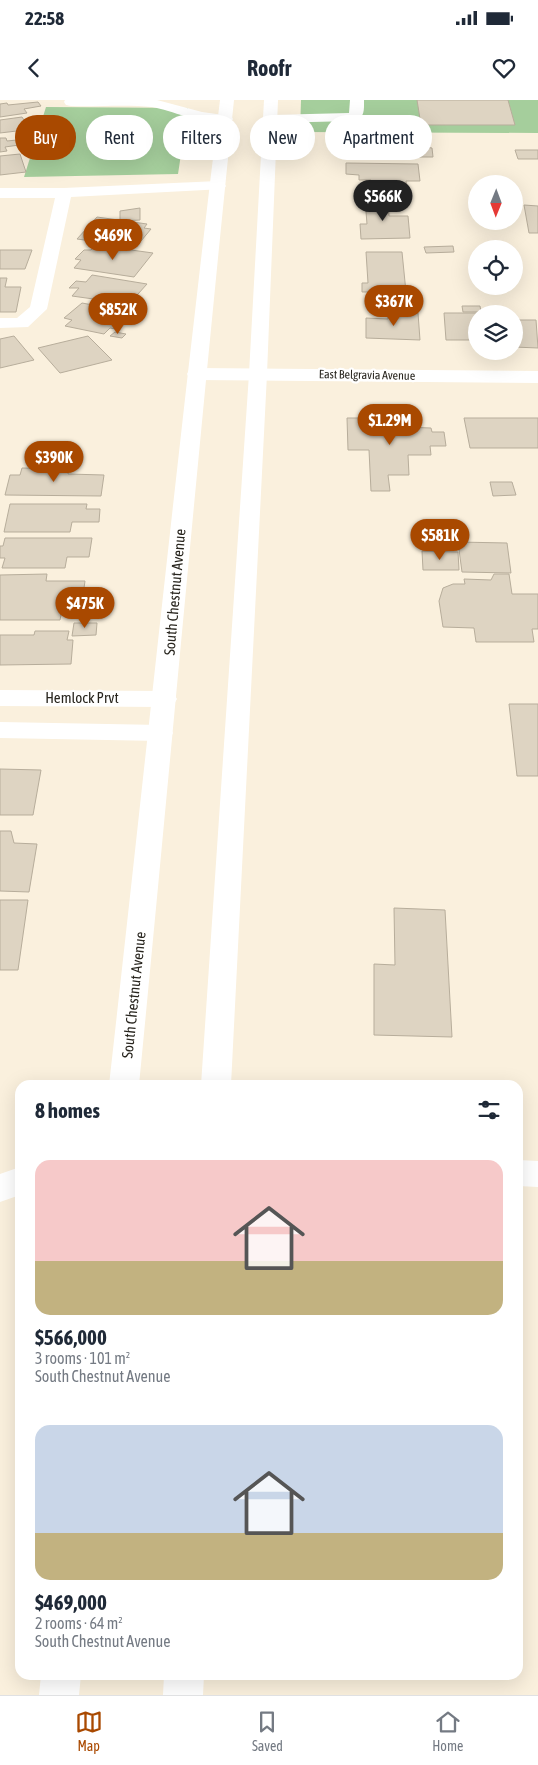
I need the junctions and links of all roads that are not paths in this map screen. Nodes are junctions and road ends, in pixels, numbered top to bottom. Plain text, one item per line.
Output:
1 (271, 100) edge
2 (357, 100) edge
3 (152, 101) edge
4 (71, 102) dead end
5 (226, 110) edge
6 (270, 115) edge
7 (315, 118) edge
8 (268, 160) edge
9 (218, 186) junction
10 (0, 193) edge
11 (64, 193) junction
12 (0, 324) edge
13 (196, 374) junction
14 (258, 374) junction
15 (538, 377) edge
16 (0, 698) edge
17 (165, 699) junction
18 (0, 730) edge
19 (161, 732) junction
20 (125, 1080) edge
21 (216, 1080) edge
22 (523, 1173) edge
23 (538, 1174) edge
24 (15, 1183) edge
25 (0, 1188) edge
26 (60, 1680) edge
27 (184, 1680) edge
28 (59, 1695) edge
29 (183, 1695) edge

1 - 6 main road
2 - 7 main road
3 - 4 main road
3 - 5 main road
5 - 9 main road, South Chestnut Avenue
8 - 14 main road
9 - 11 main road
9 - 13 main road, South Chestnut Avenue
10 - 11 main road
11 - 12 main road
13 - 14 main road, East Belgravia Avenue
13 - 17 main road, South Chestnut Avenue
14 - 15 main road, East Belgravia Avenue
14 - 21 main road
16 - 17 main road, Hemlock Prvt
17 - 19 main road, South Chestnut Avenue
18 - 19 main road
19 - 20 main road, South Chestnut Avenue
22 - 23 main road
24 - 25 main road
26 - 28 main road
27 - 29 main road

